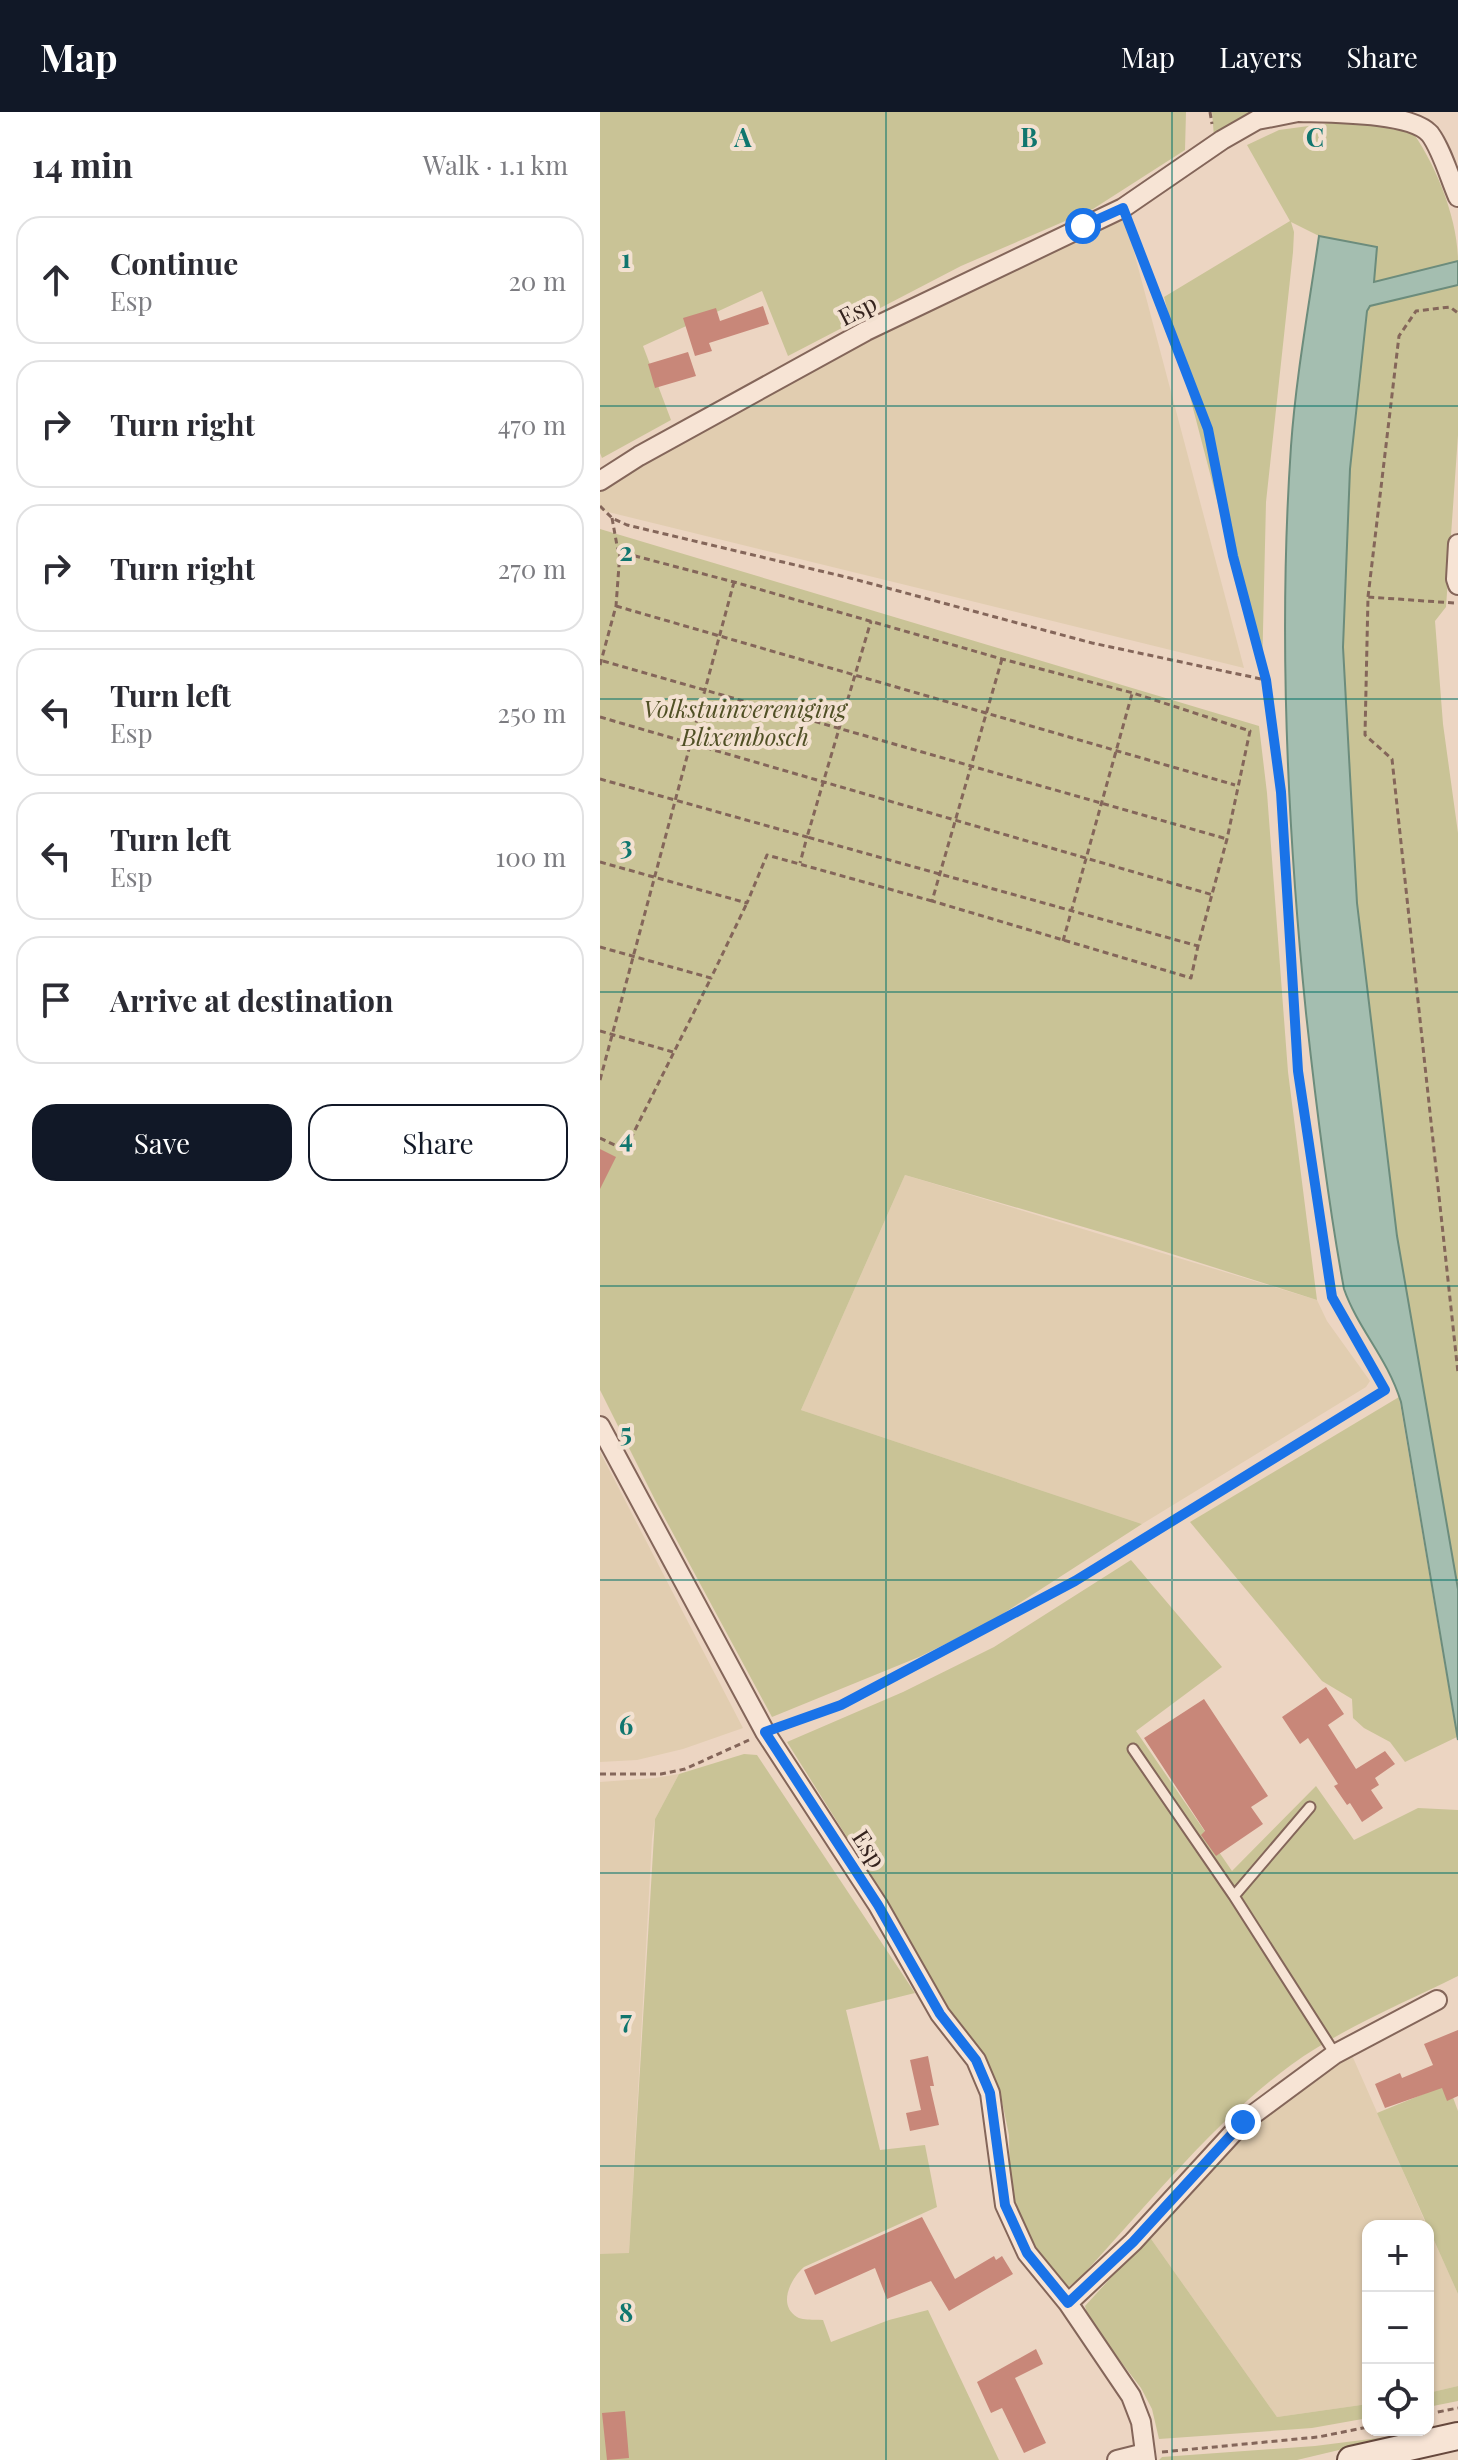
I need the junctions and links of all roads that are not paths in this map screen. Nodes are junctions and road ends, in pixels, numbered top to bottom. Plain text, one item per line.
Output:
1 (1298, 112) edge
2 (1458, 197) edge
3 (600, 481) edge
4 (1458, 544) edge
5 (1458, 585) edge
6 (600, 1426) edge
7 (1133, 1749) dead end
8 (1310, 1807) dead end
9 (1234, 1896) junction
10 (1437, 2000) dead end
11 (1335, 2054) junction
12 (1068, 2303) junction
13 (1458, 2436) edge
14 (1146, 2457) edge
15 (1117, 2460) edge
16 (1351, 2460) edge

1 - 2 street, Esp
1 - 3 street, Esp
4 - 5 street
6 - 12 street, Esp
7 - 9 lane
8 - 9 lane
9 - 11 lane
10 - 11 street
11 - 12 street
12 - 14 street, Esp
13 - 16 main road
14 - 15 street

